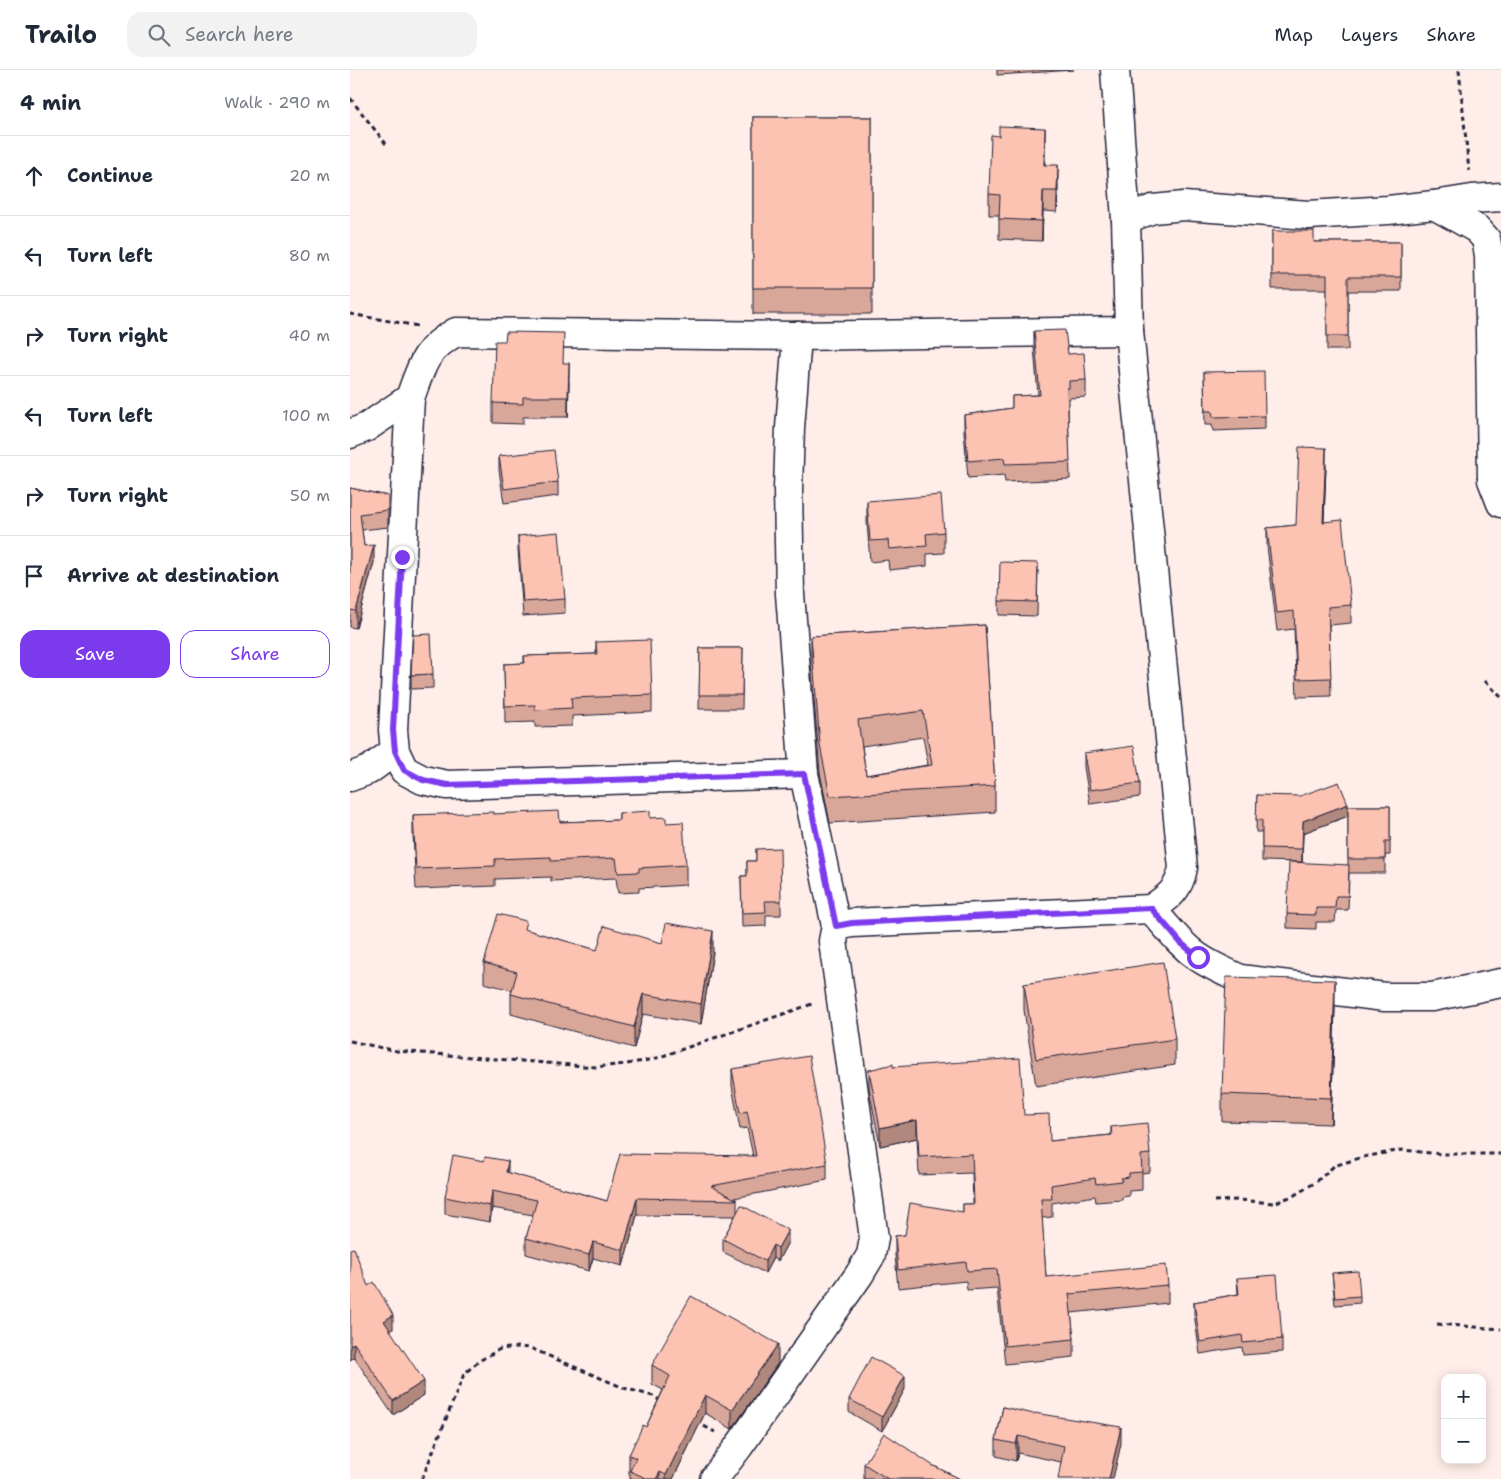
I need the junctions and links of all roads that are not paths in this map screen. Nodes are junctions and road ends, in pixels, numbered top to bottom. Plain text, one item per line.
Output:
1 (1115, 70) edge
2 (1501, 197) edge
3 (1434, 205) junction
4 (1126, 219) junction
5 (1129, 331) junction
6 (797, 336) junction
7 (410, 398) junction
8 (350, 434) edge
9 (1501, 503) edge
10 (395, 751) junction
11 (804, 774) junction
12 (350, 777) edge
13 (1151, 908) junction
14 (836, 926) junction
15 (1501, 983) edge
16 (714, 1479) edge

1 - 4 street
2 - 3 street
3 - 4 street
3 - 9 street
4 - 5 street
5 - 6 street
5 - 13 street
6 - 7 street
6 - 11 street
7 - 8 street
7 - 10 street
10 - 11 street
10 - 12 street
11 - 14 street
13 - 14 street
13 - 15 street
14 - 16 street

